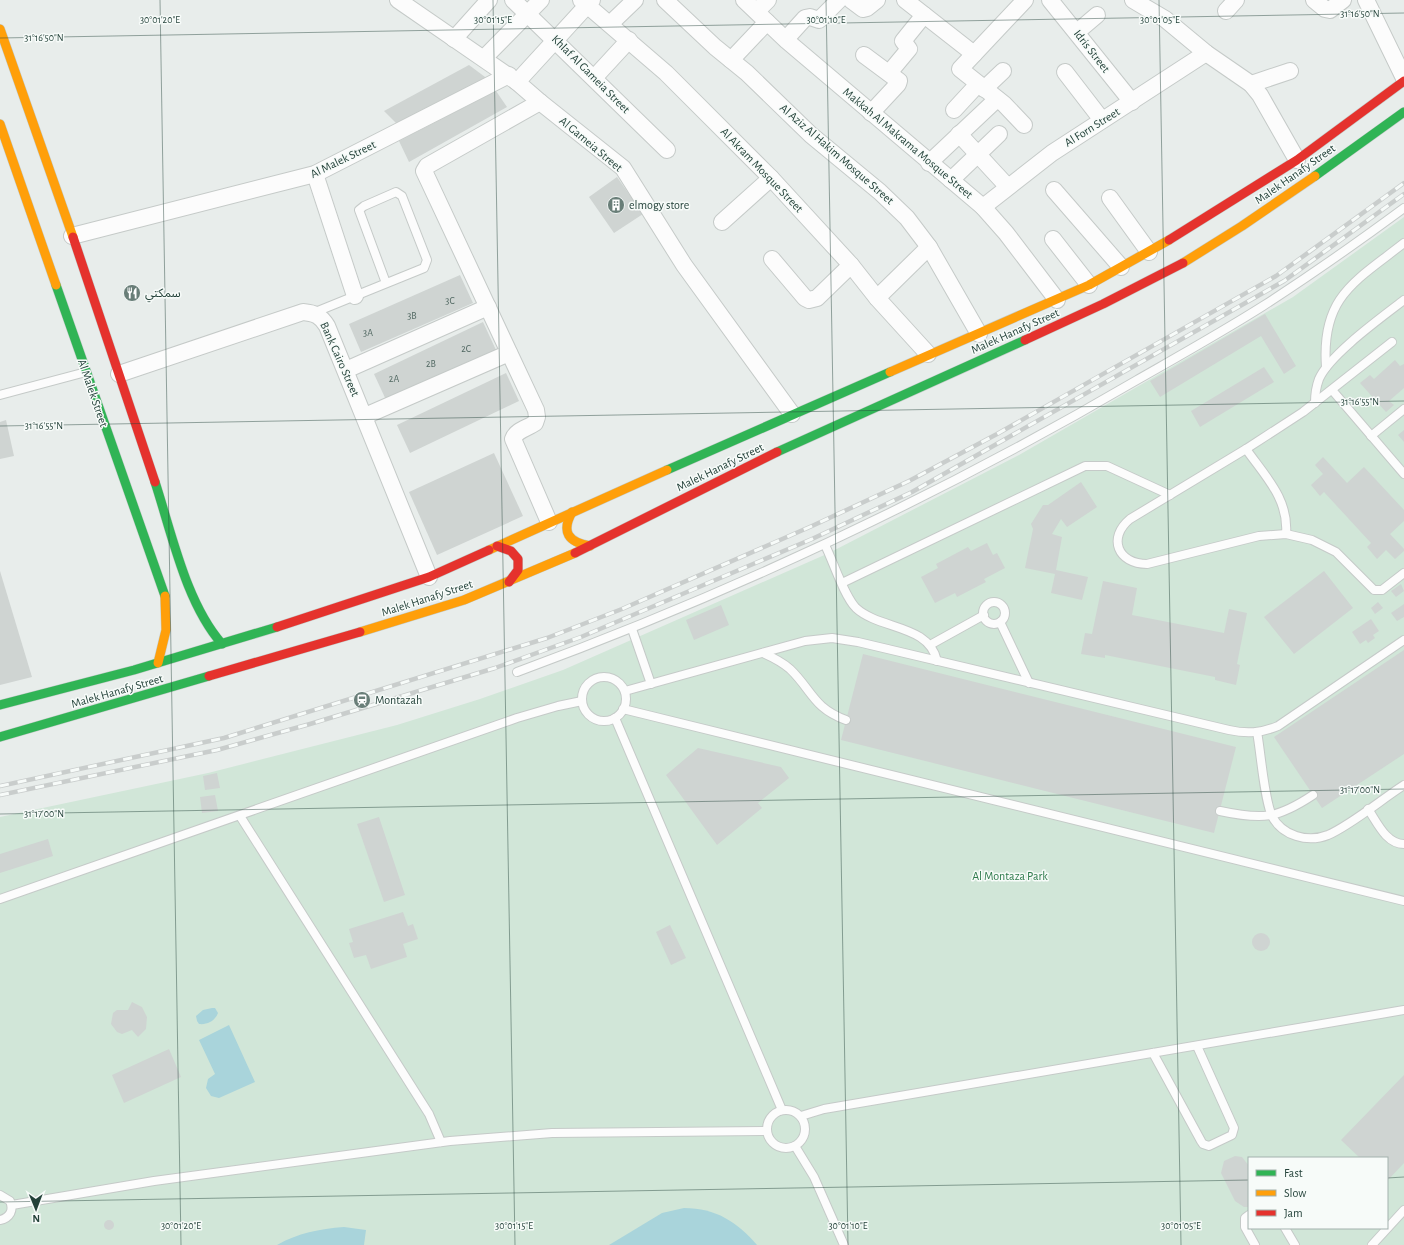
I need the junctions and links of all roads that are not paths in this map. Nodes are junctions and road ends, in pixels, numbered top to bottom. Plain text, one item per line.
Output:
1 (398, 0) edge
2 (489, 0) edge
3 (513, 0) edge
4 (541, 0) edge
5 (635, 0) edge
6 (664, 0) edge
7 (744, 0) edge
8 (768, 0) edge
9 (839, 0) edge
10 (851, 0) edge
11 (877, 0) edge
12 (905, 0) edge
13 (1026, 0) edge
14 (1050, 0) edge
15 (1314, 0) edge
16 (1343, 0) edge
17 (1366, 0) edge
18 (587, 2) edge
19 (1143, 2) edge
20 (528, 13) junction
21 (924, 15) junction
22 (1097, 15) dead end
23 (762, 16) junction
24 (610, 24) junction
25 (0, 29) edge
26 (1077, 32) junction
27 (454, 39) junction
28 (786, 39) junction
29 (556, 40) junction
30 (628, 40) junction
31 (1206, 53) junction
32 (974, 54) junction
33 (864, 55) dead end
34 (484, 58) junction
35 (731, 60) junction
36 (1003, 71) dead end
37 (1290, 71) dead end
38 (1065, 72) dead end
39 (888, 73) junction
40 (513, 78) junction
41 (594, 78) junction
42 (1404, 79) edge
43 (1251, 84) junction
44 (981, 87) junction
45 (997, 99) junction
46 (540, 102) junction
47 (1132, 102) junction
48 (954, 110) dead end
49 (1404, 112) edge
50 (871, 113) junction
51 (1102, 120) junction
52 (0, 124) edge
53 (1024, 125) dead end
54 (959, 134) junction
55 (999, 134) dead end
56 (667, 150) dead end
57 (978, 154) junction
58 (1297, 160) junction
59 (929, 163) junction
60 (315, 174) junction
61 (771, 178) junction
62 (951, 180) junction
63 (1007, 186) junction
64 (1054, 190) dead end
65 (1110, 198) dead end
66 (982, 207) junction
67 (1404, 208) edge
68 (722, 222) dead end
69 (72, 236) junction
70 (1053, 239) dead end
71 (1404, 243) edge
72 (929, 246) junction
73 (1149, 252) junction
74 (772, 259) dead end
75 (851, 265) junction
76 (1121, 267) junction
77 (386, 283) junction
78 (1089, 284) junction
79 (355, 296) junction
80 (877, 298) junction
81 (95, 300) junction
82 (1057, 300) junction
83 (1404, 300) edge
84 (488, 307) junction
85 (65, 311) junction
86 (313, 313) junction
87 (979, 334) junction
88 (1392, 342) dead end
89 (509, 353) junction
90 (928, 354) junction
91 (1326, 367) junction
92 (346, 370) junction
93 (86, 372) junction
94 (119, 374) junction
95 (1332, 390) junction
96 (0, 395) edge
97 (1315, 403) junction
98 (1404, 409) edge
99 (792, 414) junction
100 (365, 416) junction
101 (1371, 436) junction
102 (1246, 449) junction
103 (1404, 474) edge
104 (1170, 495) junction
105 (572, 512) junction
106 (549, 522) junction
107 (1286, 534) junction
108 (825, 545) junction
109 (498, 546) junction
110 (590, 546) junction
111 (1404, 573) edge
112 (429, 577) junction
113 (509, 582) junction
114 (842, 583) junction
115 (984, 616) junction
116 (1000, 622) junction
117 (632, 629) junction
118 (1404, 640) edge
119 (222, 644) junction
120 (930, 645) junction
121 (763, 653) junction
122 (937, 661) junction
123 (158, 663) junction
124 (517, 672) dead end
125 (1029, 683) junction
126 (651, 684) junction
127 (625, 691) junction
128 (582, 701) junction
129 (0, 705) edge
130 (623, 709) junction
131 (615, 718) junction
132 (846, 720) dead end
133 (1257, 732) junction
134 (0, 737) edge
135 (1404, 784) edge
136 (1313, 795) dead end
137 (1368, 809) junction
138 (1220, 811) dead end
139 (240, 816) junction
140 (1272, 816) junction
141 (1404, 844) edge
142 (0, 899) edge
143 (1404, 901) edge
144 (1404, 1010) edge
145 (1197, 1046) junction
146 (1153, 1053) junction
147 (782, 1110) junction
148 (801, 1116) junction
149 (767, 1131) junction
150 (441, 1142) junction
151 (795, 1146) junction
152 (0, 1195) edge
153 (12, 1205) junction
154 (1404, 1210) edge
155 (1248, 1215) edge
156 (0, 1220) edge
157 (1388, 1228) edge
158 (1286, 1229) edge
159 (1387, 1229) edge
160 (844, 1245) edge
161 (1255, 1245) edge
162 (1295, 1245) edge
163 (1372, 1245) edge

1 - 27 street, Al Gameia Street
2 - 27 street
3 - 20 street, Khlaf Al Gameia Street
4 - 20 street
5 - 24 street
6 - 35 street, Al Aziz Al Hakim Mosque Street
7 - 23 street, Makkah Al Makrama Mosque Street
8 - 23 street
9 - 28 street
10 - 11 street
12 - 21 street
13 - 32 street
14 - 26 street, Idris Street
15 - 16 street
17 - 42 street
18 - 24 street, Al Akram Mosque Street
18 - 29 street
19 - 31 street
20 - 29 street, Khlaf Al Gameia Street
20 - 34 street
21 - 32 street
21 - 39 street
22 - 26 street
23 - 28 street, Makkah Al Makrama Mosque Street
23 - 35 street
24 - 30 street, Al Akram Mosque Street
25 - 69 main road
26 - 47 street, Idris Street
27 - 34 street, Al Gameia Street
28 - 50 street, Makkah Al Makrama Mosque Street
29 - 40 street
29 - 41 street, Khlaf Al Gameia Street
30 - 41 street
30 - 61 street, Al Akram Mosque Street
31 - 43 street
31 - 47 street, Al Forn Street
32 - 44 street
33 - 39 street
34 - 40 street, Al Gameia Street
35 - 72 street, Al Aziz Al Hakim Mosque Street
36 - 44 street
37 - 43 street
38 - 51 street
39 - 50 street
40 - 46 street, Al Gameia Street
40 - 60 street, Al Malek Street
41 - 56 street, Khlaf Al Gameia Street
42 - 58 main road, Malek Hanafy Street
43 - 58 street
44 - 45 street
44 - 48 street
45 - 53 street
45 - 54 street
46 - 84 street
46 - 99 street, Al Gameia Street
47 - 51 street, Al Forn Street
49 - 110 main road, Malek Hanafy Street
50 - 59 street, Makkah Al Makrama Mosque Street
51 - 63 street, Al Forn Street
52 - 85 main road, Al Malek Street
54 - 57 street
54 - 59 street
55 - 57 street
57 - 62 street
57 - 63 street
58 - 73 main road, Malek Hanafy Street
59 - 62 street, Makkah Al Makrama Mosque Street
60 - 69 street, Al Malek Street
60 - 79 street
61 - 68 street
61 - 75 street, Al Akram Mosque Street
62 - 66 street, Makkah Al Makrama Mosque Street
63 - 66 street, Al Forn Street
64 - 76 street
65 - 73 street
66 - 82 street, Makkah Al Makrama Mosque Street
67 - 108 lane
69 - 81 main road
70 - 78 street
71 - 91 lane
72 - 80 street
72 - 87 street, Al Aziz Al Hakim Mosque Street
73 - 76 main road, Malek Hanafy Street
74 - 75 street
75 - 80 street, Al Akram Mosque Street
76 - 78 main road, Malek Hanafy Street
77 - 77 lane
77 - 79 lane
78 - 82 main road, Malek Hanafy Street
79 - 86 lane
80 - 90 street, Al Akram Mosque Street
81 - 85 main road
81 - 94 main road
82 - 87 main road, Malek Hanafy Street
83 - 91 lane
84 - 89 street
84 - 92 street
85 - 93 main road, Al Malek Street
86 - 92 street, Bank Cairo Street
86 - 94 street, Bank Cairo Street
87 - 90 main road, Malek Hanafy Street
88 - 95 lane
89 - 100 street
89 - 106 street
90 - 99 main road, Malek Hanafy Street
91 - 97 lane
92 - 100 street, Bank Cairo Street
93 - 96 lane
93 - 123 main road, Al Malek Street
94 - 119 main road
95 - 97 lane
95 - 101 lane
97 - 102 lane
98 - 101 lane
99 - 105 main road, Malek Hanafy Street
100 - 112 street, Bank Cairo Street
101 - 103 lane
102 - 104 lane
102 - 107 lane
104 - 107 lane
104 - 114 lane
105 - 106 main road, Malek Hanafy Street
105 - 110 main road
106 - 109 main road, Malek Hanafy Street
107 - 111 lane
108 - 114 lane
108 - 117 lane
109 - 112 main road, Malek Hanafy Street
109 - 113 main road
110 - 113 main road, Malek Hanafy Street
112 - 119 main road, Malek Hanafy Street
113 - 134 main road, Malek Hanafy Street
114 - 120 lane
115 - 116 lane
115 - 116 lane
115 - 120 lane
116 - 125 lane
117 - 124 lane
117 - 126 lane
118 - 133 lane
119 - 123 main road, Malek Hanafy Street
120 - 122 lane
121 - 122 lane
121 - 126 lane
121 - 132 lane
122 - 125 lane
123 - 129 main road, Malek Hanafy Street
125 - 133 lane
126 - 127 lane
127 - 128 lane
127 - 130 lane
128 - 131 lane
128 - 139 lane
130 - 131 lane
130 - 143 lane
131 - 147 lane
133 - 140 lane
135 - 137 lane
136 - 140 lane
137 - 140 lane
137 - 141 lane
138 - 140 lane
139 - 142 lane
139 - 150 lane
144 - 145 lane
145 - 146 lane
145 - 146 lane
146 - 148 lane
147 - 148 lane
147 - 149 lane
148 - 151 lane
149 - 150 lane
149 - 151 lane
150 - 153 lane
151 - 160 lane
152 - 153 lane
153 - 156 lane
154 - 157 lane
155 - 161 lane
158 - 162 lane
159 - 163 lane

